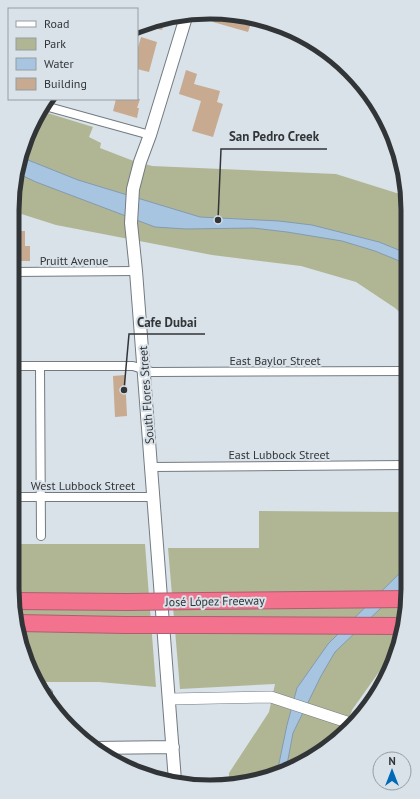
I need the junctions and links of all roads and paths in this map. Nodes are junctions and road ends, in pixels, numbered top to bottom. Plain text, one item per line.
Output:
1 (185, 21) edge
2 (49, 107) edge
3 (150, 135) junction
4 (136, 271) junction
5 (19, 272) edge
6 (19, 366) edge
7 (40, 366) junction
8 (144, 369) junction
9 (401, 371) edge
10 (401, 465) edge
11 (152, 467) junction
12 (19, 497) edge
13 (154, 497) junction
14 (41, 498) junction
15 (41, 536) dead end
16 (401, 599) edge
17 (19, 601) edge
18 (23, 624) edge
19 (125, 625) junction
20 (397, 626) edge
21 (24, 630) edge
22 (170, 699) junction
23 (347, 722) edge
24 (173, 747) junction
25 (104, 748) edge
26 (175, 776) edge

1 - 3 main road, South Flores Street
2 - 3 street
3 - 4 main road, South Flores Street
4 - 5 street, Pruitt Avenue
4 - 8 main road, South Flores Street
6 - 7 street, East Baylor Street
7 - 8 street, East Baylor Street
7 - 14 street
8 - 9 street, East Baylor Street
8 - 11 main road, South Flores Street
10 - 11 street, East Lubbock Street
11 - 13 main road, South Flores Street
12 - 14 street, West Lubbock Street
13 - 14 street, West Lubbock Street
13 - 22 main road, South Flores Street
14 - 15 street
16 - 17 highway, José López Freeway, bridge
18 - 19 highway
19 - 20 highway, José López Freeway, bridge
19 - 21 highway
22 - 23 street
22 - 24 main road, South Flores Street
24 - 25 main road
24 - 26 main road, South Flores Street

